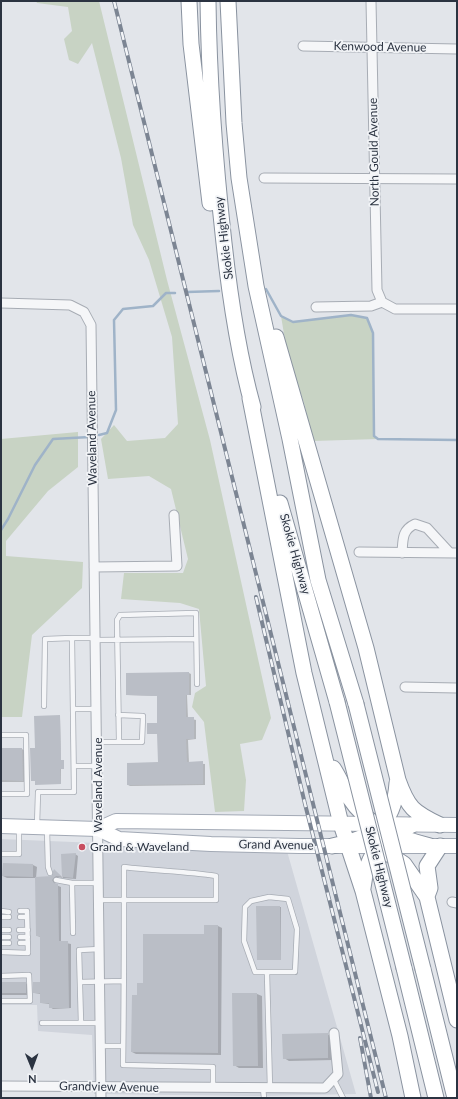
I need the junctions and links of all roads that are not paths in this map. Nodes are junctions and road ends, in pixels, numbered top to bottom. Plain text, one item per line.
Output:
1 (189, 1) edge
2 (208, 1) edge
3 (228, 1) edge
4 (371, 1) edge
5 (303, 46) dead end
6 (372, 48) junction
7 (457, 49) edge
8 (264, 178) dead end
9 (375, 179) junction
10 (457, 179) edge
11 (246, 216) junction
12 (382, 302) junction
13 (1, 303) edge
14 (316, 307) dead end
15 (457, 309) edge
16 (240, 349) junction
17 (250, 398) junction
18 (174, 515) dead end
19 (359, 552) dead end
20 (402, 552) junction
21 (453, 553) edge
22 (94, 567) junction
23 (72, 638) junction
24 (96, 639) junction
25 (117, 639) junction
26 (196, 639) junction
27 (197, 684) dead end
28 (405, 687) dead end
29 (457, 688) edge
30 (44, 706) dead end
31 (73, 709) junction
32 (97, 709) junction
33 (118, 715) junction
34 (1, 735) edge
35 (98, 742) junction
36 (119, 742) junction
37 (325, 754) junction
38 (74, 766) junction
39 (98, 766) junction
40 (398, 780) junction
41 (1, 794) edge
42 (339, 825) junction
43 (412, 825) junction
44 (440, 825) junction
45 (457, 825) edge
46 (1, 826) edge
47 (379, 826) junction
48 (19, 827) junction
49 (42, 827) junction
50 (98, 829) junction
51 (393, 836) junction
52 (348, 844) junction
53 (374, 844) junction
54 (332, 846) joint
55 (435, 846) junction
56 (457, 846) edge
57 (1, 854) edge
58 (50, 873) dead end
59 (56, 880) dead end
60 (72, 883) junction
61 (99, 883) junction
62 (363, 891) junction
63 (427, 897) junction
64 (99, 900) junction
65 (124, 900) junction
66 (1, 912) edge
67 (9, 912) dead end
68 (20, 912) dead end
69 (1, 917) edge
70 (9, 917) dead end
71 (20, 917) dead end
72 (27, 917) junction
73 (1, 930) edge
74 (9, 930) dead end
75 (20, 930) dead end
76 (28, 930) junction
77 (73, 933) dead end
78 (1, 937) edge
79 (9, 937) dead end
80 (20, 937) dead end
81 (28, 937) junction
82 (1, 943) edge
83 (9, 943) dead end
84 (20, 943) dead end
85 (28, 943) junction
86 (100, 949) junction
87 (1, 952) edge
88 (267, 973) junction
89 (1, 976) edge
90 (124, 981) junction
91 (80, 982) junction
92 (100, 982) junction
93 (1, 1001) edge
94 (457, 1020) edge
95 (81, 1023) junction
96 (100, 1023) junction
97 (42, 1024) dead end
98 (334, 1033) dead end
99 (400, 1036) junction
100 (101, 1046) junction
101 (124, 1046) junction
102 (333, 1078) junction
103 (1, 1086) edge
104 (101, 1087) junction
105 (213, 1088) junction
106 (266, 1088) junction
107 (101, 1098) edge
108 (264, 1098) edge
109 (343, 1098) edge
110 (413, 1098) edge
111 (419, 1098) edge
112 (436, 1098) edge
113 (455, 1098) edge

1 - 16 highway
2 - 16 highway, Skokie Highway
3 - 11 highway, Skokie Highway
4 - 6 street, North Gould Avenue
5 - 6 street, Kenwood Avenue
6 - 7 street, Kenwood Avenue
6 - 9 street, North Gould Avenue
8 - 9 street
9 - 10 street
9 - 12 street, North Gould Avenue
11 - 40 highway
11 - 113 highway, Skokie Highway, bridge
12 - 14 street
12 - 15 street
13 - 22 street, Waveland Avenue
16 - 17 highway, Skokie Highway
17 - 37 highway
17 - 112 highway, Skokie Highway, bridge
18 - 22 street
19 - 20 street
20 - 21 street
20 - 21 street
22 - 24 street, Waveland Avenue
23 - 24 lane
23 - 30 lane
23 - 31 lane
24 - 25 lane
24 - 32 street, Waveland Avenue
25 - 26 lane
25 - 26 lane
25 - 33 lane
26 - 27 lane
28 - 29 street
31 - 32 lane
31 - 38 lane
32 - 35 street, Waveland Avenue
33 - 36 lane
33 - 36 lane
34 - 41 lane
35 - 36 lane
35 - 39 street, Waveland Avenue
37 - 42 highway
37 - 47 highway
38 - 39 lane
38 - 49 lane
39 - 50 street, Waveland Avenue
40 - 44 highway
40 - 47 highway
42 - 47 main road, Grand Avenue
42 - 50 main road, Grand Avenue
42 - 52 highway
42 - 53 highway
43 - 44 main road, Grand Avenue
43 - 47 main road, Grand Avenue
43 - 51 highway
44 - 45 main road, Grand Avenue
46 - 48 main road, Grand Avenue
47 - 51 highway
47 - 53 highway
48 - 49 main road, Grand Avenue
48 - 57 lane
49 - 50 main road, Grand Avenue
49 - 58 lane
50 - 54 main road, Grand Avenue
50 - 61 street, Waveland Avenue
51 - 53 highway
51 - 55 highway
52 - 53 highway
52 - 54 highway
52 - 62 highway
53 - 55 main road
53 - 62 highway
53 - 63 highway
55 - 56 main road
55 - 63 highway
59 - 60 lane
60 - 61 lane
60 - 77 lane
61 - 64 street, Waveland Avenue
62 - 99 highway
63 - 94 highway
64 - 65 lane
64 - 86 street, Waveland Avenue
65 - 65 lane
65 - 90 lane
66 - 67 lane
68 - 72 lane
69 - 70 lane
71 - 72 lane
72 - 76 lane
73 - 74 lane
75 - 76 lane
76 - 81 lane
78 - 79 lane
80 - 81 lane
81 - 85 lane
82 - 83 lane
84 - 85 lane
85 - 87 lane
86 - 91 lane
86 - 92 street, Waveland Avenue
88 - 88 lane
88 - 106 lane
89 - 93 lane
90 - 92 lane
90 - 101 lane
91 - 92 lane
91 - 95 lane
92 - 96 street, Waveland Avenue
95 - 96 lane
95 - 97 lane
96 - 100 street, Waveland Avenue
98 - 102 street
99 - 110 highway
99 - 111 highway
100 - 101 lane
100 - 104 street, Waveland Avenue
101 - 105 lane
102 - 106 street, Grandview Avenue
102 - 109 lane
103 - 104 street, Grandview Avenue
104 - 105 street, Grandview Avenue
104 - 107 street, Waveland Avenue
105 - 106 street, Grandview Avenue
106 - 108 lane

